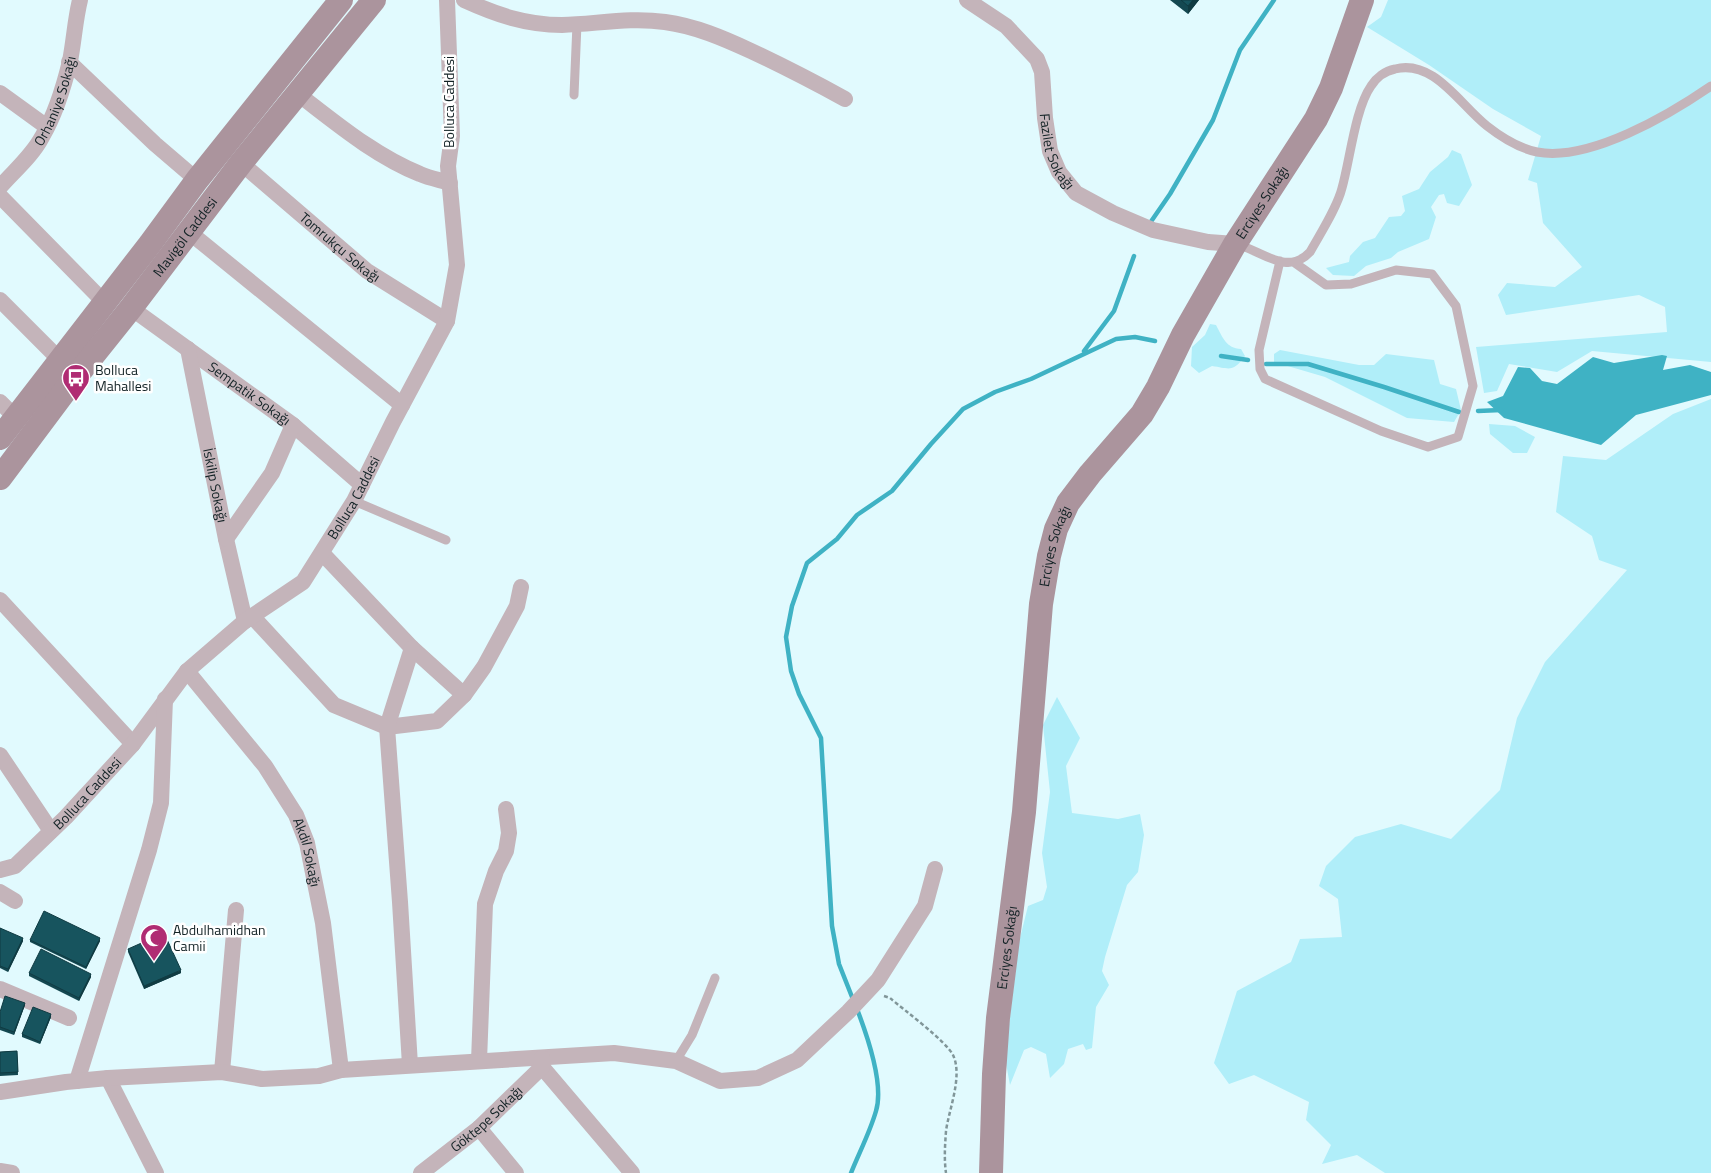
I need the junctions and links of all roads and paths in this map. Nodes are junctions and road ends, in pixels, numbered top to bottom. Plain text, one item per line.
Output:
1 (342, 0) edge
2 (374, 0) edge
3 (447, 0) edge
4 (464, 0) edge
5 (967, 0) edge
6 (1362, 0) edge
7 (74, 2) edge
8 (577, 24) junction
9 (70, 62) junction
10 (1711, 86) edge
11 (0, 93) edge
12 (298, 94) junction
13 (574, 95) dead end
14 (845, 99) dead end
15 (48, 126) junction
16 (241, 163) junction
17 (198, 180) junction
18 (450, 183) junction
19 (0, 187) edge
20 (0, 196) edge
21 (190, 232) junction
22 (1235, 244) junction
23 (1280, 261) junction
24 (1295, 263) junction
25 (0, 300) edge
26 (105, 303) junction
27 (131, 308) junction
28 (447, 321) junction
29 (188, 349) junction
30 (60, 360) junction
31 (402, 405) junction
32 (8, 410) edge
33 (293, 425) junction
34 (0, 438) edge
35 (0, 478) edge
36 (362, 485) junction
37 (354, 501) junction
38 (226, 539) junction
39 (446, 540) dead end
40 (322, 553) junction
41 (521, 587) dead end
42 (0, 600) edge
43 (248, 619) junction
44 (412, 648) junction
45 (187, 671) junction
46 (464, 695) junction
47 (165, 699) junction
48 (387, 727) junction
49 (134, 744) junction
50 (0, 755) edge
51 (506, 809) dead end
52 (51, 831) junction
53 (935, 869) dead end
54 (0, 870) edge
55 (0, 892) edge
56 (15, 901) dead end
57 (236, 910) dead end
58 (715, 978) dead end
59 (0, 989) edge
60 (863, 997) junction
61 (69, 1018) dead end
62 (479, 1061) junction
63 (676, 1061) junction
64 (542, 1062) junction
65 (410, 1065) junction
66 (342, 1070) junction
67 (222, 1072) junction
68 (108, 1078) junction
69 (76, 1081) junction
70 (0, 1092) edge
71 (479, 1128) junction
72 (0, 1171) edge
73 (12, 1173) edge
74 (156, 1173) edge
75 (421, 1173) edge
76 (516, 1173) edge
77 (632, 1173) edge
78 (946, 1173) edge
79 (991, 1173) edge

1 - 17 street, Mavigöl Caddesi
2 - 12 street, Mavigöl Caddesi
3 - 18 street, Bolluca Caddesi
4 - 8 street
5 - 22 street, Fazilet Sokağı
6 - 22 street, Erciyes Sokağı
7 - 9 street, Orhaniye Sokağı
8 - 13 lane
8 - 14 street
9 - 15 street, Orhaniye Sokağı
9 - 17 street
10 - 24 lane
11 - 15 street
12 - 16 street, Mavigöl Caddesi
12 - 18 street
15 - 19 street, Orhaniye Sokağı
16 - 21 street, Mavigöl Caddesi
16 - 28 street, Tomrukçu Sokağı
17 - 26 street, Mavigöl Caddesi
18 - 28 street, Bolluca Caddesi
20 - 26 street
21 - 27 street, Mavigöl Caddesi
21 - 31 street
22 - 23 lane
22 - 79 street, Erciyes Sokağı
23 - 24 lane
23 - 24 lane
25 - 30 street
26 - 30 street, Mavigöl Caddesi
27 - 29 street, Sempatik Sokağı
27 - 35 street, Mavigöl Caddesi
28 - 31 street, Bolluca Caddesi
29 - 33 street, Sempatik Sokağı
29 - 38 street, İskilip Sokağı
30 - 32 street, Mavigöl Caddesi
31 - 36 street, Bolluca Caddesi
32 - 34 street, Mavigöl Caddesi
33 - 36 street, Sempatik Sokağı
33 - 38 street
36 - 37 street, Bolluca Caddesi
37 - 39 lane
37 - 40 street, Bolluca Caddesi
38 - 43 street, İskilip Sokağı
40 - 43 street, Bolluca Caddesi
40 - 44 street
41 - 46 street
42 - 49 street
43 - 45 street, Bolluca Caddesi
43 - 48 street
44 - 46 street
44 - 48 street
45 - 47 street, Bolluca Caddesi
45 - 66 street, Akdil Sokağı
46 - 48 street
47 - 49 street, Bolluca Caddesi
47 - 69 street
48 - 65 street
49 - 52 street, Bolluca Caddesi
50 - 52 street
51 - 62 street
52 - 54 street, Bolluca Caddesi
53 - 60 street
55 - 56 street
57 - 67 street
58 - 63 lane
59 - 61 street
60 - 63 street
60 - 78 path
62 - 64 street
62 - 65 street
63 - 64 street
64 - 71 street, Göktepe Sokağı
64 - 77 street
65 - 66 street
66 - 67 street
67 - 68 street
68 - 69 street
68 - 74 street
69 - 70 street
71 - 75 street, Göktepe Sokağı
71 - 76 street
72 - 73 street

